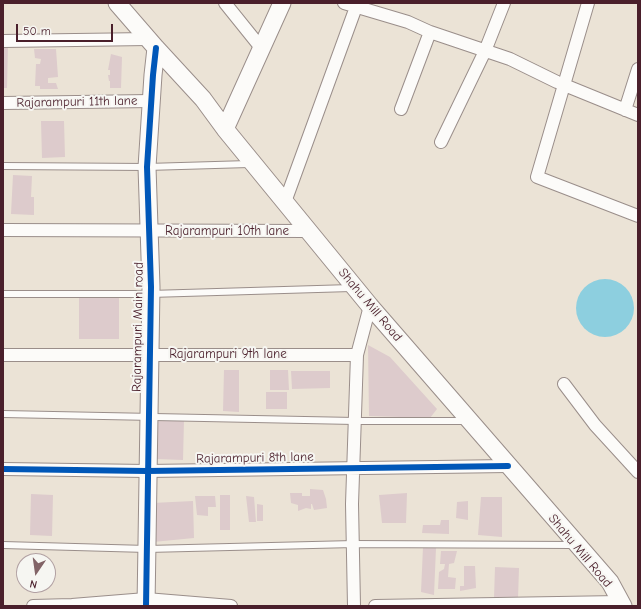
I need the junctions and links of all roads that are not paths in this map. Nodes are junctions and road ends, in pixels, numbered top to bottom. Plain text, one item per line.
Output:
1 (117, 3) edge
2 (225, 3) edge
3 (282, 3) edge
4 (504, 3) edge
5 (588, 3) edge
6 (350, 5) edge
7 (430, 32) junction
8 (3, 41) edge
9 (152, 43) junction
10 (262, 49) junction
11 (485, 51) junction
12 (638, 68) edge
13 (564, 84) junction
14 (151, 101) junction
15 (3, 103) edge
16 (401, 109) dead end
17 (625, 110) junction
18 (638, 115) edge
19 (225, 129) junction
20 (441, 142) dead end
21 (255, 164) junction
22 (3, 166) edge
23 (147, 167) junction
24 (285, 202) junction
25 (638, 216) edge
26 (3, 230) edge
27 (150, 231) junction
28 (307, 231) junction
29 (356, 288) junction
30 (3, 294) edge
31 (150, 294) junction
32 (370, 306) junction
33 (149, 354) junction
34 (3, 355) edge
35 (357, 355) junction
36 (564, 384) dead end
37 (3, 414) edge
38 (148, 417) junction
39 (355, 422) junction
40 (469, 422) junction
41 (508, 466) junction
42 (353, 468) junction
43 (3, 469) edge
44 (147, 471) junction
45 (638, 472) edge
46 (354, 544) junction
47 (3, 545) edge
48 (577, 545) junction
49 (147, 549) junction
50 (146, 603) edge
51 (621, 604) edge
52 (33, 606) edge
53 (231, 606) edge
54 (354, 606) edge
55 (375, 606) edge

1 - 9 main road, Shahu Mill Road
2 - 10 street
3 - 10 main road
4 - 11 street
5 - 13 street
6 - 7 street
6 - 24 street
7 - 11 street
7 - 16 street
8 - 9 street
9 - 14 main road, Rajarampuri Main road
9 - 19 main road, Shahu Mill Road
10 - 19 main road
11 - 13 street
11 - 20 street
12 - 17 street
13 - 17 street
13 - 25 street
14 - 15 street, Rajarampuri 11th lane
14 - 23 main road, Rajarampuri Main road
17 - 18 street
19 - 21 main road, Shahu Mill Road
21 - 23 lane
21 - 24 main road, Shahu Mill Road
22 - 23 lane
23 - 27 main road, Rajarampuri Main road
24 - 28 main road, Shahu Mill Road
26 - 27 street, Rajarampuri 10th lane
27 - 28 street, Rajarampuri 10th lane
27 - 31 main road, Rajarampuri Main road
28 - 29 main road, Shahu Mill Road
29 - 31 lane
29 - 32 main road, Shahu Mill Road
30 - 31 lane
31 - 33 main road, Rajarampuri Main road
32 - 35 street
32 - 40 main road, Shahu Mill Road
33 - 34 street, Rajarampuri 9th lane
33 - 35 street, Rajarampuri 9th lane
33 - 38 main road, Rajarampuri Main road
35 - 39 street
36 - 45 street
37 - 38 lane
38 - 39 lane
38 - 44 main road, Rajarampuri Main road
39 - 40 lane
39 - 42 street
40 - 41 main road, Shahu Mill Road
41 - 42 street, Rajarampuri 8th lane
41 - 48 main road, Shahu Mill Road
42 - 44 street, Rajarampuri 8th lane
42 - 46 street
43 - 44 street, Rajarampuri 8th lane
44 - 49 main road, Rajarampuri Main road
46 - 48 lane
46 - 49 lane
46 - 54 street
47 - 49 lane
48 - 51 main road, Shahu Mill Road
49 - 50 main road, Rajarampuri Main road
50 - 52 street
50 - 53 street
51 - 55 street

